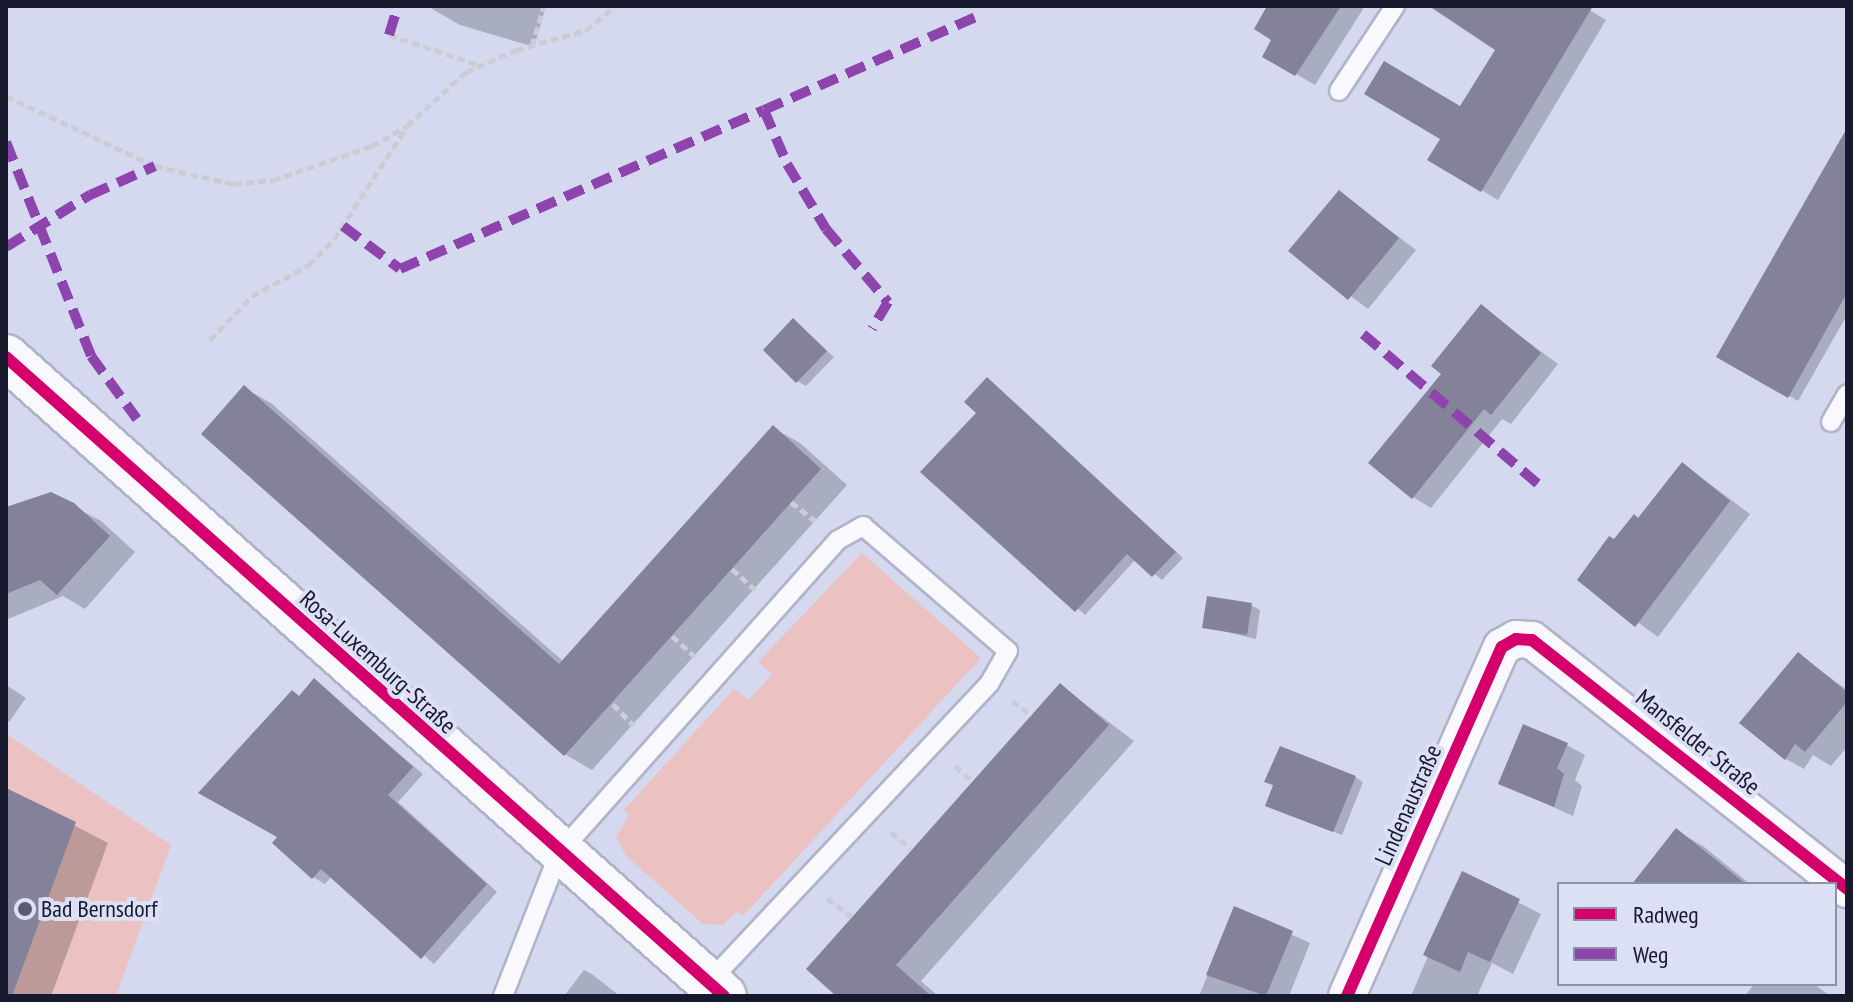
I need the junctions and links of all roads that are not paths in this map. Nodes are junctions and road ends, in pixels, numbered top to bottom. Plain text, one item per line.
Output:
1 (1395, 6) edge
2 (1339, 91) dead end
3 (6, 357) edge
4 (1847, 394) edge
5 (1831, 422) dead end
6 (1516, 639) joint
7 (559, 853) junction
8 (1847, 889) edge
9 (717, 989) edge
10 (503, 996) edge
11 (1347, 996) edge

1 - 2 lane
3 - 7 street, Rosa-Luxemburg-Straße
4 - 5 lane
6 - 8 street, Mansfelder Straße
6 - 11 street, Lindenaustraße
7 - 9 street, Rosa-Luxemburg-Straße
7 - 9 lane, Rosa-Luxemburg-Straße
7 - 10 lane

